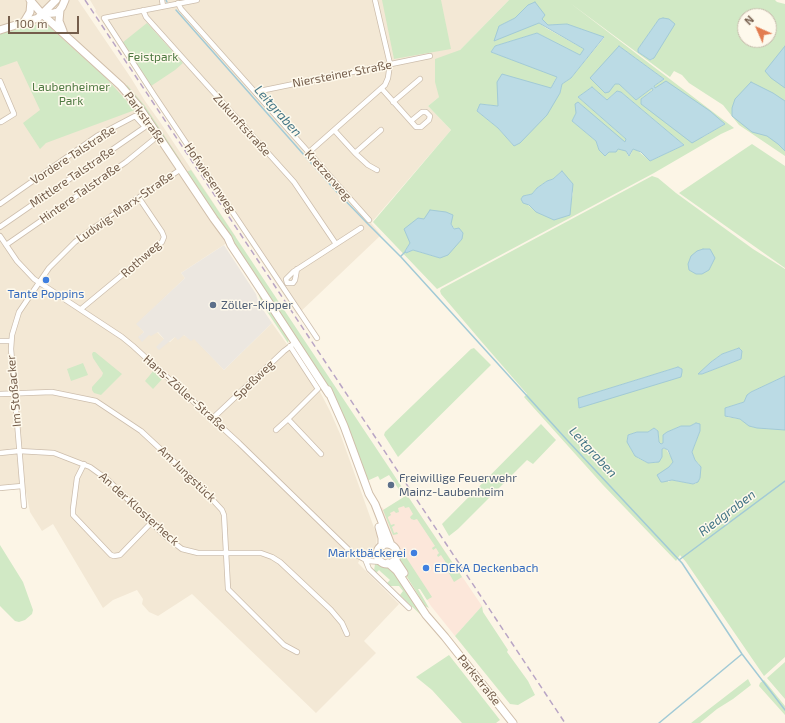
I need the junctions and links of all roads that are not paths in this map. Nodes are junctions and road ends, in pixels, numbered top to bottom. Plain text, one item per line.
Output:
1 (56, 0) edge
2 (65, 0) edge
3 (162, 0) edge
4 (197, 0) edge
5 (375, 0) edge
6 (30, 1) edge
7 (178, 3) junction
8 (163, 6) junction
9 (60, 10) junction
10 (143, 10) junction
11 (42, 14) junction
12 (24, 22) junction
13 (0, 30) edge
14 (68, 37) junction
15 (430, 56) dead end
16 (390, 64) junction
17 (420, 79) dead end
18 (0, 82) edge
19 (382, 89) junction
20 (255, 92) junction
21 (393, 102) junction
22 (411, 121) dead end
23 (1, 122) edge
24 (145, 128) joint
25 (335, 130) junction
26 (381, 130) dead end
27 (153, 140) dead end
28 (308, 153) junction
29 (355, 153) junction
30 (181, 169) junction
31 (377, 170) dead end
32 (139, 198) junction
33 (0, 204) edge
34 (369, 220) dead end
35 (0, 227) edge
36 (361, 228) dead end
37 (0, 236) edge
38 (336, 244) junction
39 (6, 245) junction
40 (298, 269) junction
41 (286, 281) junction
42 (39, 283) junction
43 (281, 284) junction
44 (81, 309) junction
45 (317, 338) dead end
46 (0, 341) edge
47 (11, 341) junction
48 (293, 344) junction
49 (14, 393) junction
50 (0, 394) edge
51 (213, 418) junction
52 (288, 419) junction
53 (276, 430) dead end
54 (19, 451) junction
55 (0, 453) edge
56 (321, 454) dead end
57 (84, 464) junction
58 (22, 486) junction
59 (0, 488) edge
60 (369, 494) junction
61 (24, 506) dead end
62 (151, 523) junction
63 (391, 545) junction
64 (380, 549) junction
65 (226, 552) junction
66 (396, 558) junction
67 (364, 559) junction
68 (385, 563) junction
69 (409, 608) dead end
70 (347, 634) dead end
71 (445, 637) junction
72 (297, 652) dead end
73 (513, 723) edge

1 - 11 main road
2 - 9 main road
3 - 8 street
4 - 7 street
5 - 16 street
6 - 11 main road, Parkstraße
6 - 12 main road
7 - 8 street
7 - 20 street, Kretzerweg
8 - 10 street
9 - 11 main road
9 - 14 main road
10 - 38 street, Zukunftstraße
10 - 43 street, Hofwiesenweg
11 - 12 main road
11 - 14 main road, Parkstraße
12 - 13 main road
14 - 30 main road, Parkstraße
15 - 16 street, Niersteiner Straße
16 - 19 street
16 - 20 street, Niersteiner Straße
17 - 21 street
18 - 23 street
19 - 21 street
19 - 25 street
20 - 28 street, Kretzerweg
21 - 22 street
24 - 33 street, Vordere Talstraße
24 - 35 street, Mittlere Talstraße
25 - 28 street
25 - 29 street
26 - 29 street
27 - 39 street, Hintere Talstraße
28 - 34 street, Kretzerweg
29 - 31 street
30 - 32 street, Ludwig-Marx-Straße
30 - 48 main road, Parkstraße
32 - 42 street, Ludwig-Marx-Straße
32 - 44 street, Rothweg
36 - 38 street
37 - 39 street, Hans-Zöller-Straße
38 - 40 street
39 - 42 street, Hans-Zöller-Straße
40 - 41 street
40 - 41 street
41 - 43 street
42 - 44 street, Hans-Zöller-Straße
42 - 47 street, Im Stoßacker
43 - 45 street, Hofwiesenweg
44 - 51 street, Hans-Zöller-Straße
46 - 47 street
47 - 49 street, Im Stoßacker
48 - 51 street, Speßweg
48 - 52 street
48 - 60 main road, Parkstraße
49 - 50 street, Am Jungstück
49 - 54 street, Im Stoßacker
49 - 65 street, Am Jungstück
51 - 67 street, Hans-Zöller-Straße
52 - 53 street
52 - 56 street
54 - 55 street, An der Klosterheck
54 - 57 street, An der Klosterheck
54 - 58 street, Im Stoßacker
57 - 62 street, An der Klosterheck
57 - 62 street
58 - 59 street
58 - 61 street, Im Stoßacker
60 - 63 main road, Parkstraße
60 - 64 main road, Parkstraße
62 - 65 street, An der Klosterheck
63 - 64 main road
63 - 66 main road
64 - 67 street
64 - 68 main road
65 - 70 street, An der Klosterheck
65 - 72 street, Am Jungstück
66 - 68 main road
66 - 71 main road, Parkstraße
67 - 68 street, Hans-Zöller-Straße
67 - 69 street, Hans-Zöller-Straße
68 - 71 main road, Parkstraße
71 - 73 main road, Parkstraße

